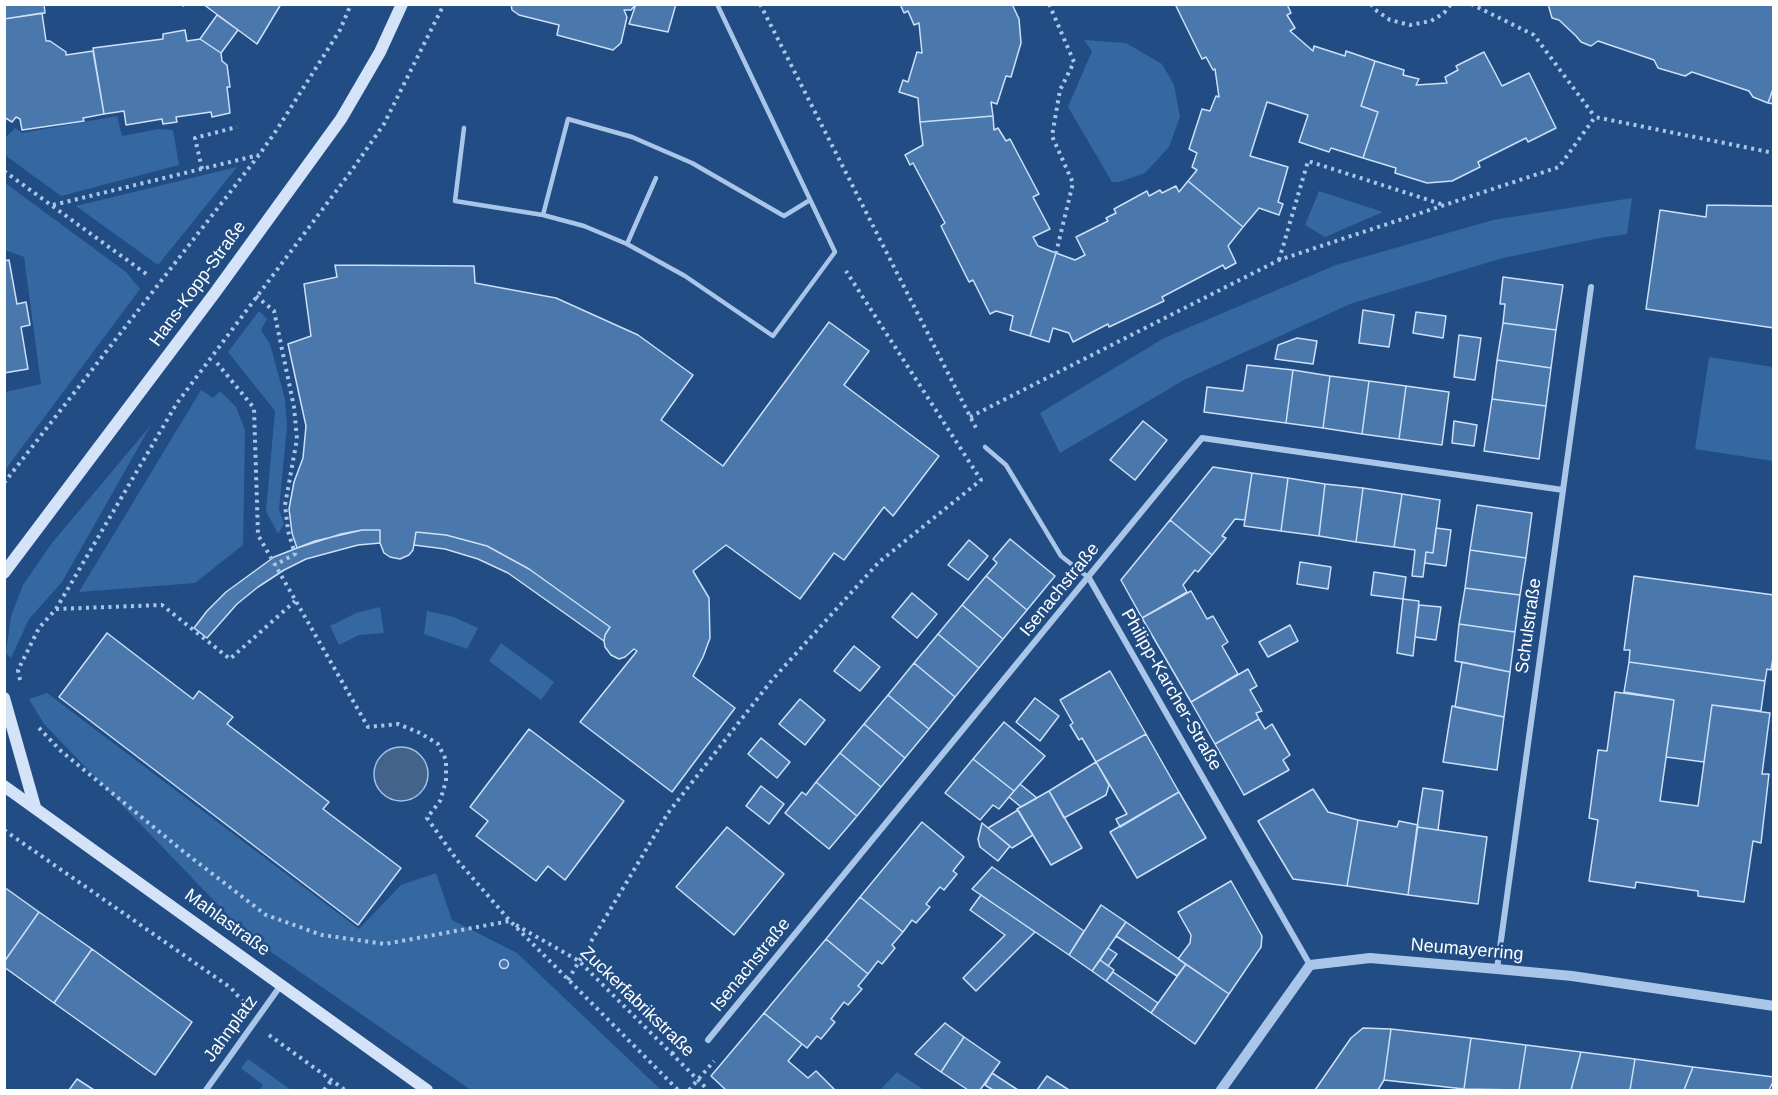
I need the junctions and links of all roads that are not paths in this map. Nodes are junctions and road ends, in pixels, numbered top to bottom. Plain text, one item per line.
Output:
1 (402, 4) edge
2 (717, 4) edge
3 (464, 128) dead end
4 (656, 178) dead end
5 (810, 200) junction
6 (543, 215) junction
7 (627, 244) junction
8 (1591, 286) dead end
9 (986, 447) road end
10 (1563, 490) junction
11 (4, 573) edge
12 (1089, 578) junction
13 (4, 698) edge
14 (4, 786) edge
15 (35, 807) junction
16 (1310, 965) junction
17 (1497, 969) junction
18 (281, 985) junction
19 (1773, 1006) edge
20 (708, 1040) road end
21 (206, 1090) edge
22 (428, 1090) edge
23 (1221, 1090) edge

1 - 11 main road, Hans-Kopp-Straße
2 - 5 lane
3 - 6 lane
4 - 7 lane
5 - 6 lane
5 - 7 lane
6 - 7 lane
8 - 10 street, Schulstraße
9 - 12 lane, Philipp-Karcher-Straße
10 - 12 street, Isenachstraße
10 - 17 street, Schulstraße
12 - 16 street, Philipp-Karcher-Straße
12 - 20 street, Isenachstraße
13 - 15 main road
14 - 15 main road, Mahlastraße
15 - 18 main road, Mahlastraße
16 - 17 street, Neumayerring
16 - 23 street
17 - 19 street, Neumayerring
18 - 21 street, Jahnplatz
18 - 22 main road, Mahlastraße

